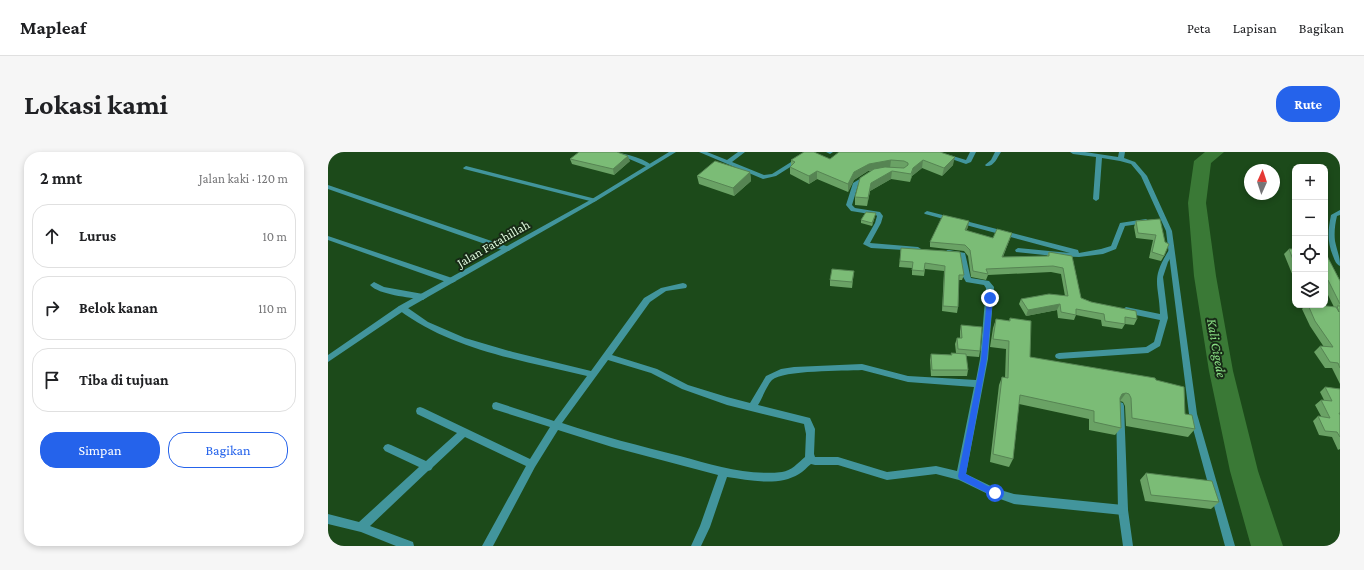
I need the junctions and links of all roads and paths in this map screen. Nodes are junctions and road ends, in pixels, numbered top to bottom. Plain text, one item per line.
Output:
1 (608, 152) edge
2 (636, 152) edge
3 (673, 152) edge
4 (702, 152) edge
5 (742, 152) edge
6 (811, 152) edge
7 (974, 152) edge
8 (998, 152) edge
9 (1072, 152) edge
10 (1121, 155) edge
11 (946, 156) edge
12 (1099, 156) junction
13 (629, 157) junction
14 (728, 162) junction
15 (988, 165) dead end
16 (650, 166) junction
17 (466, 168) dead end
18 (875, 172) edge
19 (328, 187) edge
20 (1096, 199) dead end
21 (594, 200) junction
22 (1340, 212) edge
23 (927, 213) dead end
24 (1165, 220) junction
25 (328, 238) edge
26 (507, 249) junction
27 (927, 250) edge
28 (1018, 250) dead end
29 (943, 252) edge
30 (1171, 252) junction
31 (1084, 254) junction
32 (1340, 264) edge
33 (452, 280) junction
34 (374, 285) dead end
35 (683, 286) dead end
36 (423, 297) junction
37 (402, 308) junction
38 (1119, 309) edge
39 (1164, 318) junction
40 (606, 356) junction
41 (1059, 356) dead end
42 (328, 359) edge
43 (592, 374) junction
44 (979, 384) junction
45 (496, 406) dead end
46 (753, 406) junction
47 (1120, 406) edge
48 (420, 411) dead end
49 (556, 425) junction
50 (464, 432) junction
51 (388, 448) dead end
52 (810, 459) junction
53 (532, 464) junction
54 (428, 467) junction
55 (724, 472) junction
56 (962, 476) junction
57 (1123, 510) junction
58 (328, 519) edge
59 (361, 527) junction
60 (409, 546) edge
61 (487, 546) edge
62 (696, 546) edge
63 (1128, 546) edge
64 (1230, 546) edge

1 - 13 street
2 - 13 street
3 - 16 street, Jalan Fatahillah
4 - 14 street
5 - 14 street
6 - 14 street
7 - 11 street
8 - 15 street
9 - 12 street
10 - 12 street
10 - 24 street
12 - 20 street
13 - 16 street
16 - 21 street, Jalan Fatahillah
17 - 21 street
18 - 27 street
19 - 26 street
21 - 26 street, Jalan Fatahillah
22 - 32 street
23 - 31 street
24 - 30 street
24 - 31 street
25 - 33 street
26 - 33 street, Jalan Fatahillah
28 - 31 street
29 - 44 street
30 - 39 street
30 - 64 street
33 - 36 street, Jalan Fatahillah
34 - 36 street
35 - 40 street
36 - 37 street, Jalan Fatahillah
37 - 42 street, Jalan Fatahillah
37 - 43 street
38 - 39 street
39 - 41 street
40 - 43 street
40 - 46 street
43 - 49 street
44 - 46 street
44 - 56 street
45 - 49 street
46 - 52 street
47 - 57 street
48 - 50 street
49 - 53 street
49 - 55 street
50 - 53 street
50 - 54 street
51 - 54 street
52 - 55 street
52 - 56 street
53 - 61 street
54 - 59 street
55 - 62 street
56 - 57 street
57 - 63 street
58 - 59 street
59 - 60 street

